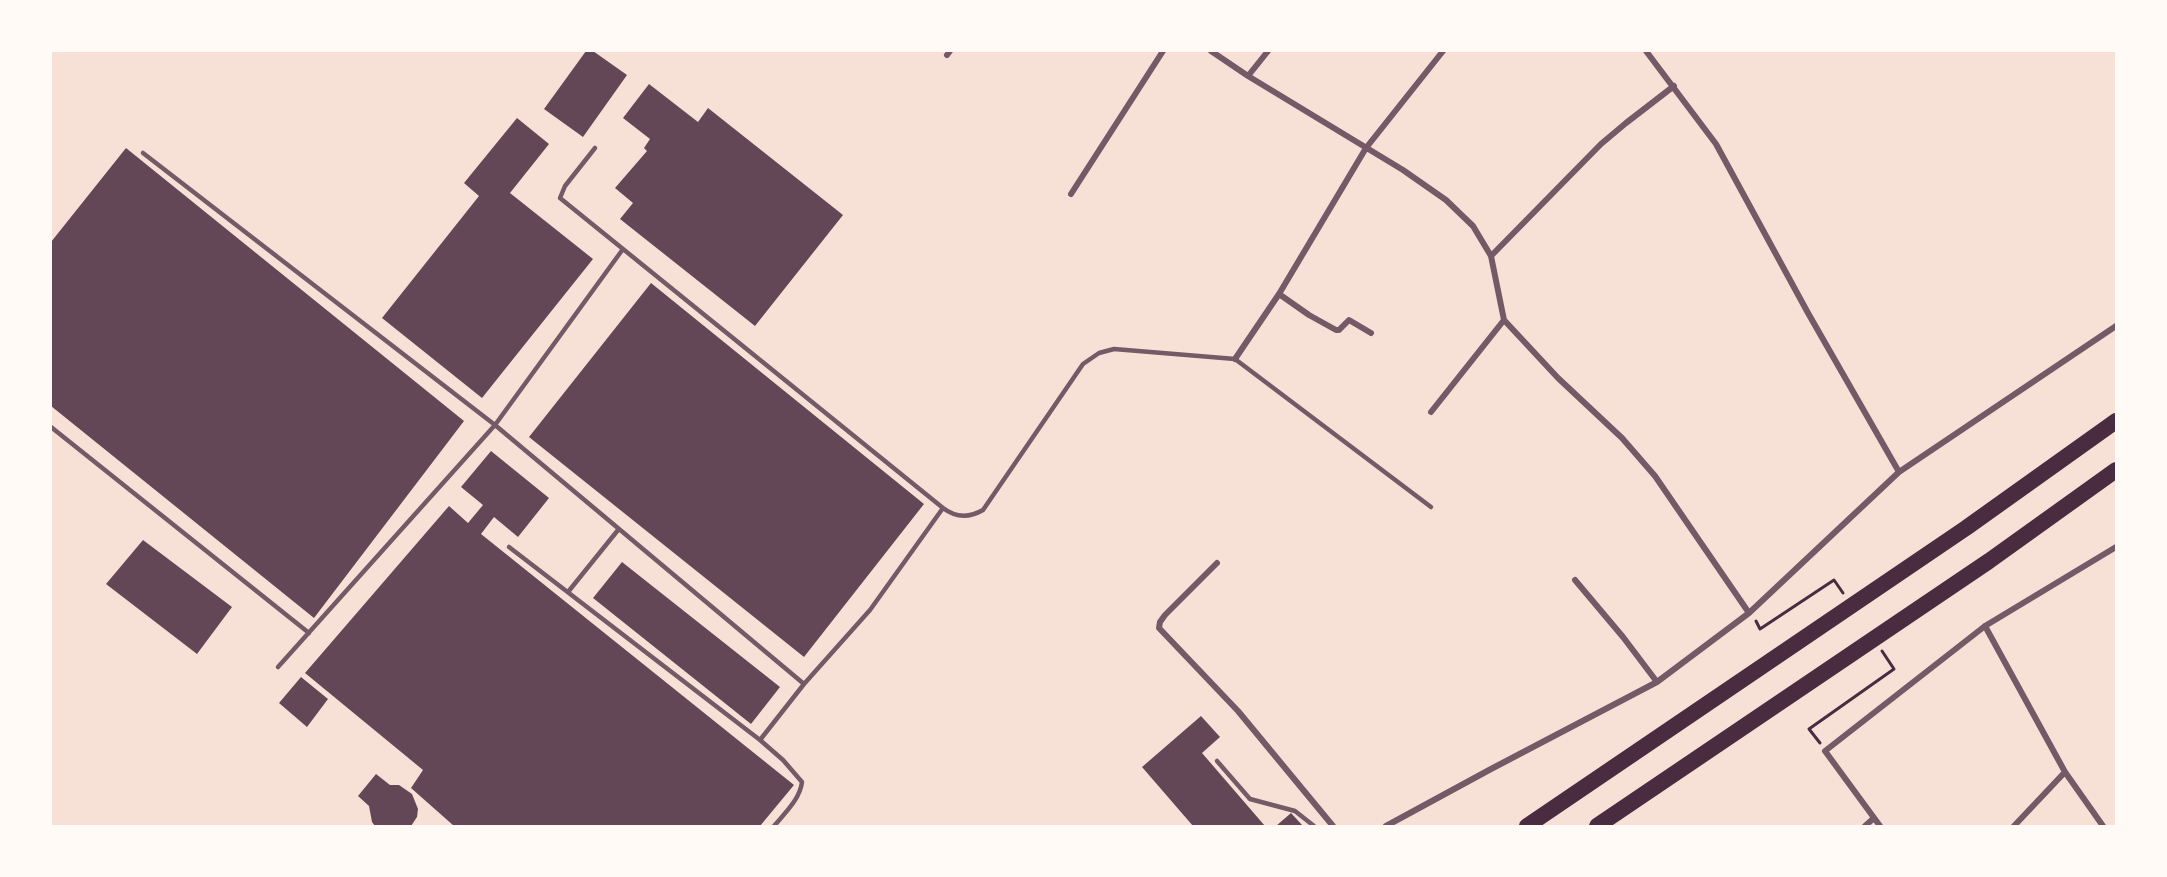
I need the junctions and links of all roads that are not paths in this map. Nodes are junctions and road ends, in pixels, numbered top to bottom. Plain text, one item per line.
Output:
1 (1163, 51) edge
2 (1211, 51) edge
3 (1268, 51) edge
4 (1443, 51) edge
5 (1646, 51) edge
6 (1248, 76) junction
7 (1674, 86) junction
8 (595, 148) dead end
9 (1366, 148) junction
10 (143, 153) dead end
11 (1071, 194) dead end
12 (623, 249) junction
13 (1491, 256) junction
14 (1279, 294) junction
15 (1504, 320) junction
16 (2116, 326) edge
17 (1371, 333) dead end
18 (1236, 359) junction
19 (1431, 412) dead end
20 (2116, 421) edge
21 (495, 425) junction
22 (51, 427) edge
23 (2116, 470) edge
24 (1899, 472) junction
25 (1431, 507) dead end
26 (943, 508) junction
27 (618, 530) junction
28 (509, 547) dead end
29 (2116, 547) edge
30 (1217, 563) dead end
31 (1575, 580) dead end
32 (568, 592) junction
33 (1749, 613) junction
34 (1985, 626) junction
35 (309, 633) junction
36 (278, 667) dead end
37 (1657, 682) junction
38 (804, 684) junction
39 (760, 740) junction
40 (1217, 761) dead end
41 (2065, 772) junction
42 (1874, 818) junction
43 (774, 826) edge
44 (1314, 826) edge
45 (1333, 826) edge
46 (1386, 826) edge
47 (1527, 826) edge
48 (1597, 826) edge
49 (1865, 826) edge
50 (1880, 826) edge
51 (2014, 826) edge
52 (2103, 826) edge

1 - 11 street
2 - 6 street
3 - 6 street
4 - 9 street
5 - 7 street
6 - 9 street
7 - 13 street
7 - 24 street
8 - 12 lane
9 - 13 street
9 - 14 street
10 - 21 lane
12 - 21 lane
12 - 26 lane
13 - 15 street
14 - 17 street
14 - 18 street
15 - 19 street
15 - 33 street
16 - 24 street
18 - 25 lane
18 - 26 lane
20 - 47 highway
21 - 27 lane
21 - 35 lane
22 - 35 lane
23 - 48 highway
24 - 33 street
26 - 38 lane
27 - 32 lane
27 - 38 lane
28 - 32 lane
29 - 34 street
30 - 45 street
31 - 37 street
32 - 39 lane
33 - 37 street
34 - 41 street
34 - 42 street
35 - 36 lane
37 - 46 street
38 - 39 lane
39 - 43 lane
40 - 44 lane
41 - 51 street
41 - 52 street
42 - 49 street
42 - 50 street

